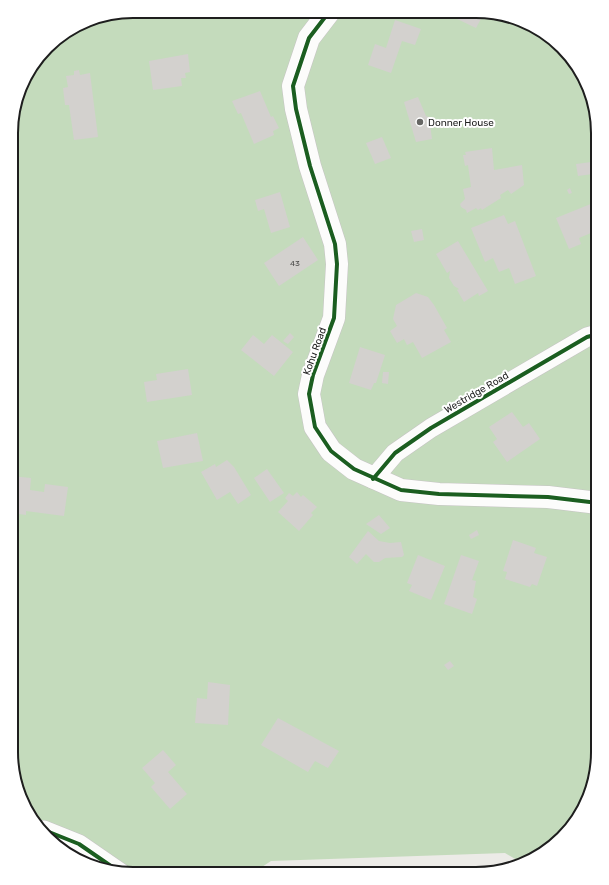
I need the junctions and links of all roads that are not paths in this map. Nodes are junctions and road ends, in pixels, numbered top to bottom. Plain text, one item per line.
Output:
1 (324, 18) edge
2 (591, 336) edge
3 (373, 479) junction
4 (591, 502) edge
5 (52, 833) edge
6 (108, 864) edge

1 - 3 street, Kohu Road
2 - 3 street, Westridge Road
3 - 4 street, Kohu Road
5 - 6 street

